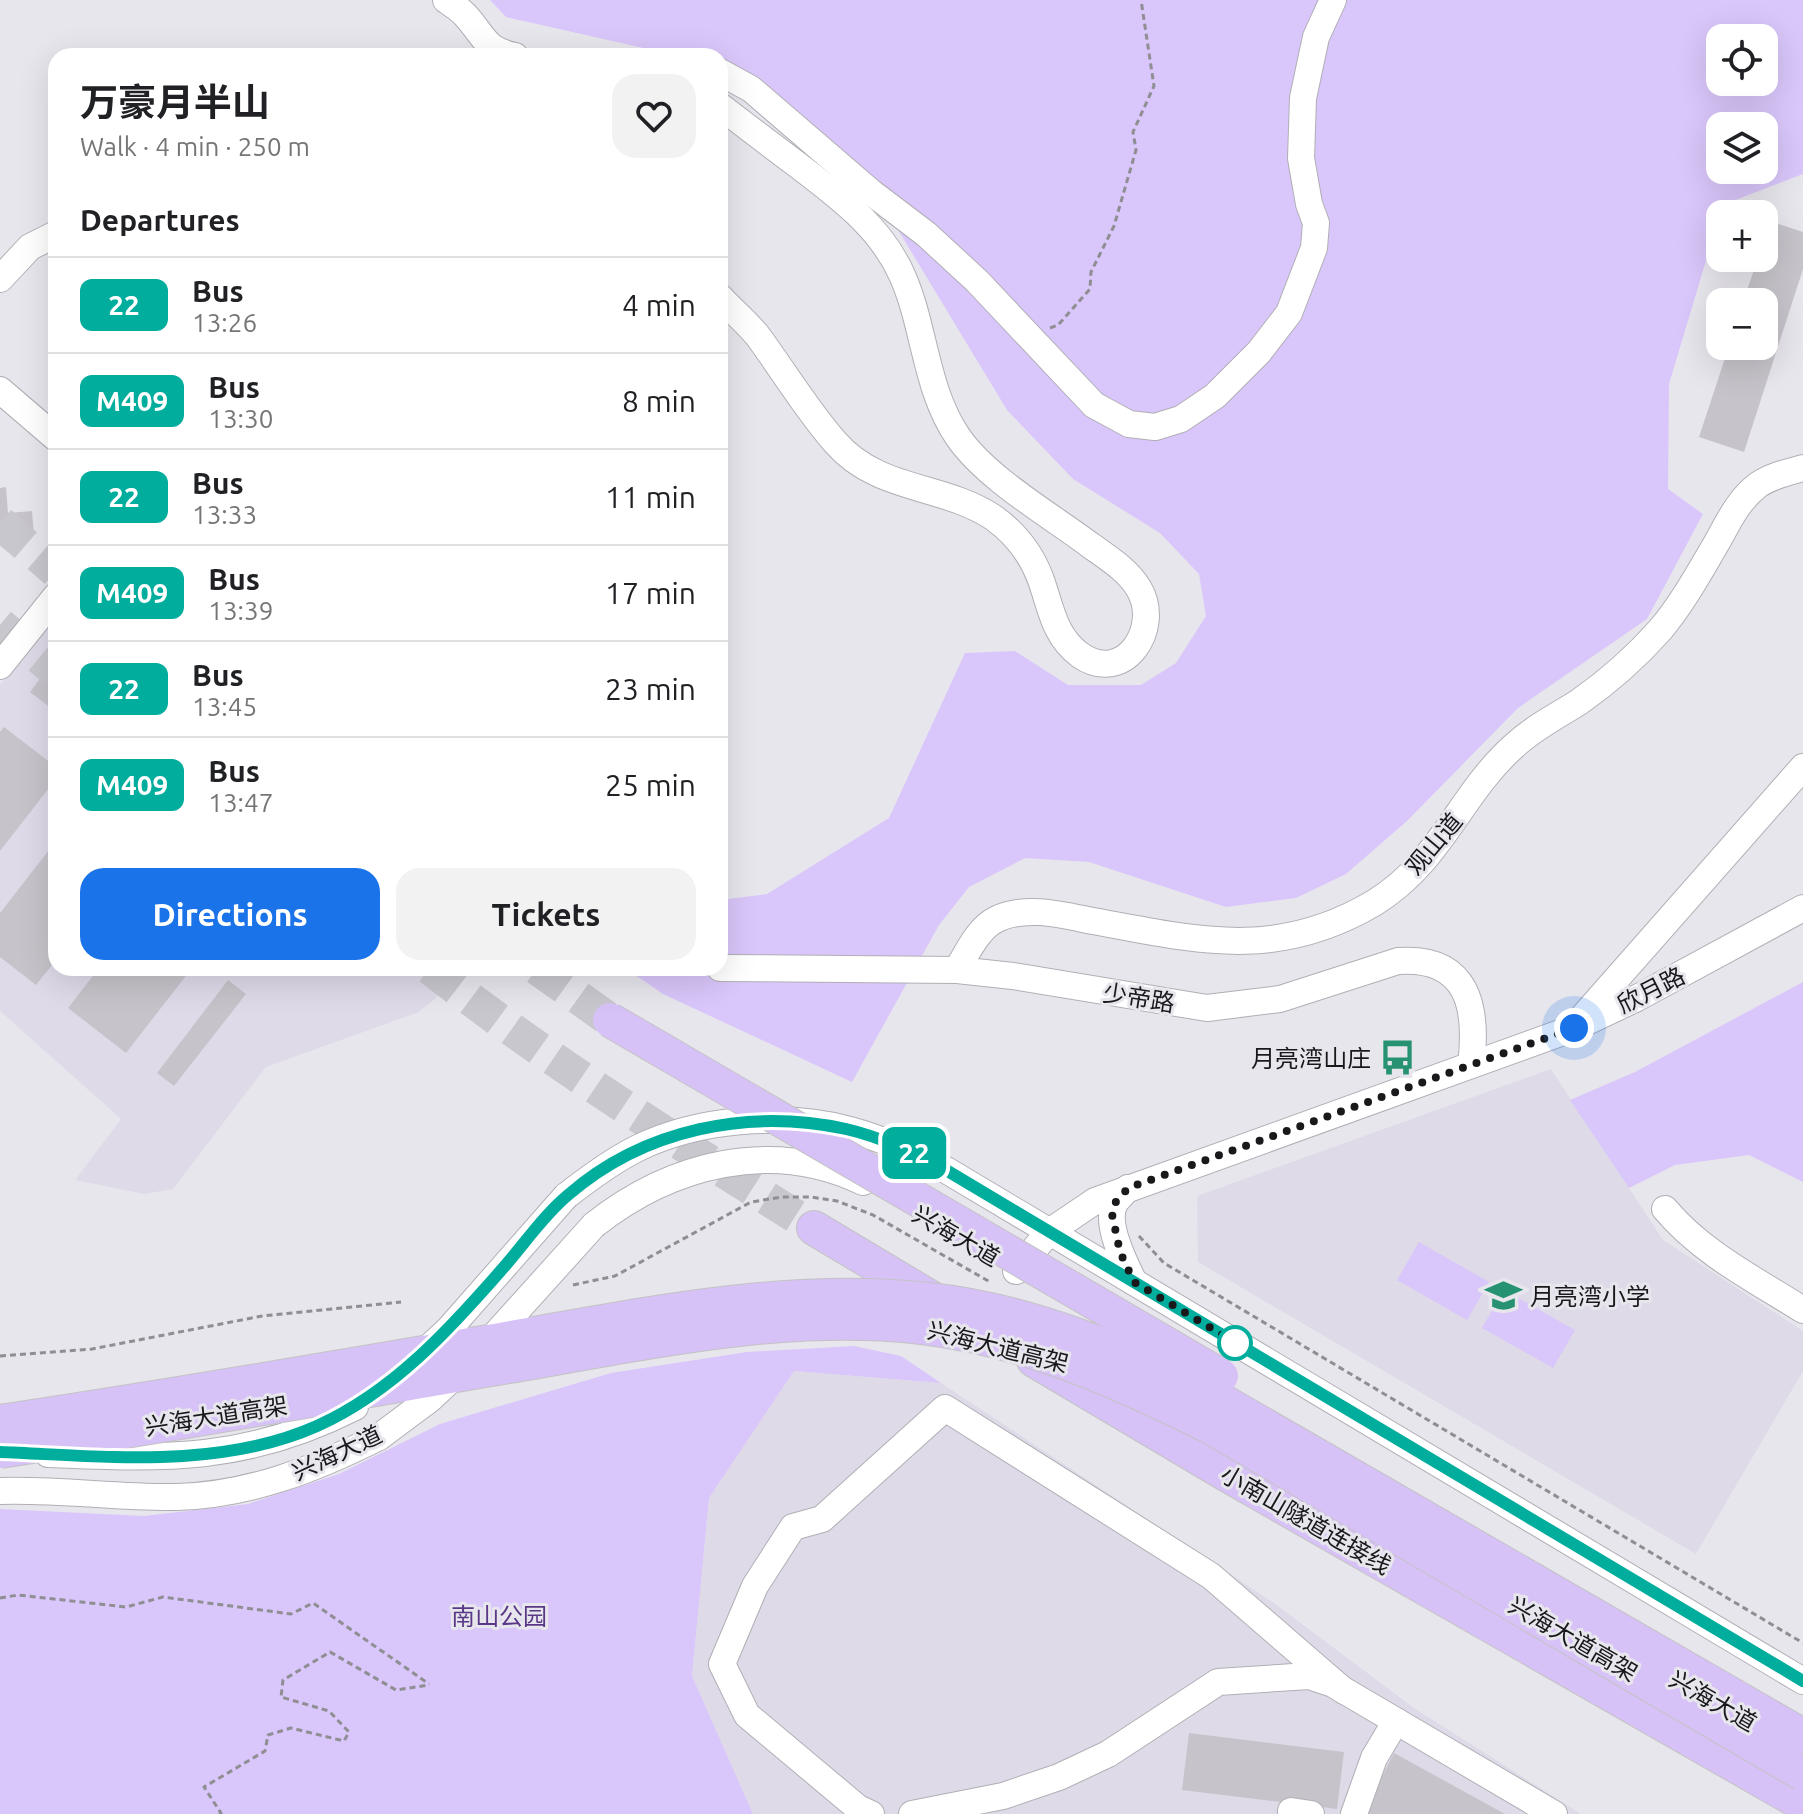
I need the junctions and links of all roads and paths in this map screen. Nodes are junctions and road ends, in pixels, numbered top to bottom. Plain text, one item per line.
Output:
1 (446, 0) edge
2 (1141, 0) edge
3 (1333, 0) edge
4 (492, 48) edge
5 (728, 76) edge
6 (728, 112) edge
7 (48, 238) edge
8 (0, 279) edge
9 (728, 305) edge
10 (1019, 328) junction
11 (0, 390) edge
12 (48, 431) edge
13 (1803, 468) edge
14 (48, 606) edge
15 (0, 666) edge
16 (1803, 767) edge
17 (1803, 908) edge
18 (728, 968) edge
19 (957, 970) junction
20 (610, 1020) tunnel mouth
21 (1574, 1028) junction
22 (1471, 1065) junction
23 (1128, 1188) junction
24 (1665, 1209) dead end
25 (814, 1228) tunnel mouth
26 (1134, 1230) dead end
27 (1049, 1232) junction
28 (1016, 1271) junction
29 (1134, 1282) junction
30 (401, 1302) dead end
31 (1803, 1310) edge
32 (0, 1356) edge
33 (0, 1422) edge
34 (0, 1452) edge
35 (0, 1491) edge
36 (1440, 1525) junction
37 (0, 1598) edge
38 (1803, 1643) edge
39 (1803, 1681) edge
40 (1344, 1691) junction
41 (1396, 1721) junction
42 (1803, 1736) edge
43 (1803, 1754) edge
44 (1803, 1774) edge
45 (1803, 1804) edge
46 (219, 1814) edge
47 (871, 1814) edge
48 (912, 1814) edge
49 (1354, 1814) edge
50 (1554, 1814) edge

1 - 4 street
2 - 10 path
3 - 10 street
5 - 10 street
6 - 9 street
7 - 8 street
11 - 12 street
13 - 19 street, 观山道
14 - 15 street
16 - 21 street
17 - 21 street, 欣月路
18 - 19 street, 少帝路
19 - 22 street, 少帝路
20 - 36 main road, bridge
21 - 22 street, 欣月路
22 - 23 street, 欣月路
23 - 27 street, 欣月路
23 - 29 street
24 - 31 street
25 - 45 main road, 小南山隧道连接线
26 - 38 path
27 - 28 street, 欣月路
27 - 29 street, 兴海大道
27 - 34 street, 兴海大道, bridge
28 - 35 street, 兴海大道, bridge
28 - 43 street, 兴海大道
29 - 39 street, 兴海大道
30 - 32 path
33 - 36 main road, 兴海大道高架, bridge
34 - 44 main road, 兴海大道高架, bridge
36 - 42 main road, 兴海大道高架, bridge
37 - 46 path
40 - 41 street
40 - 47 street
40 - 48 street
41 - 49 street
41 - 50 street

